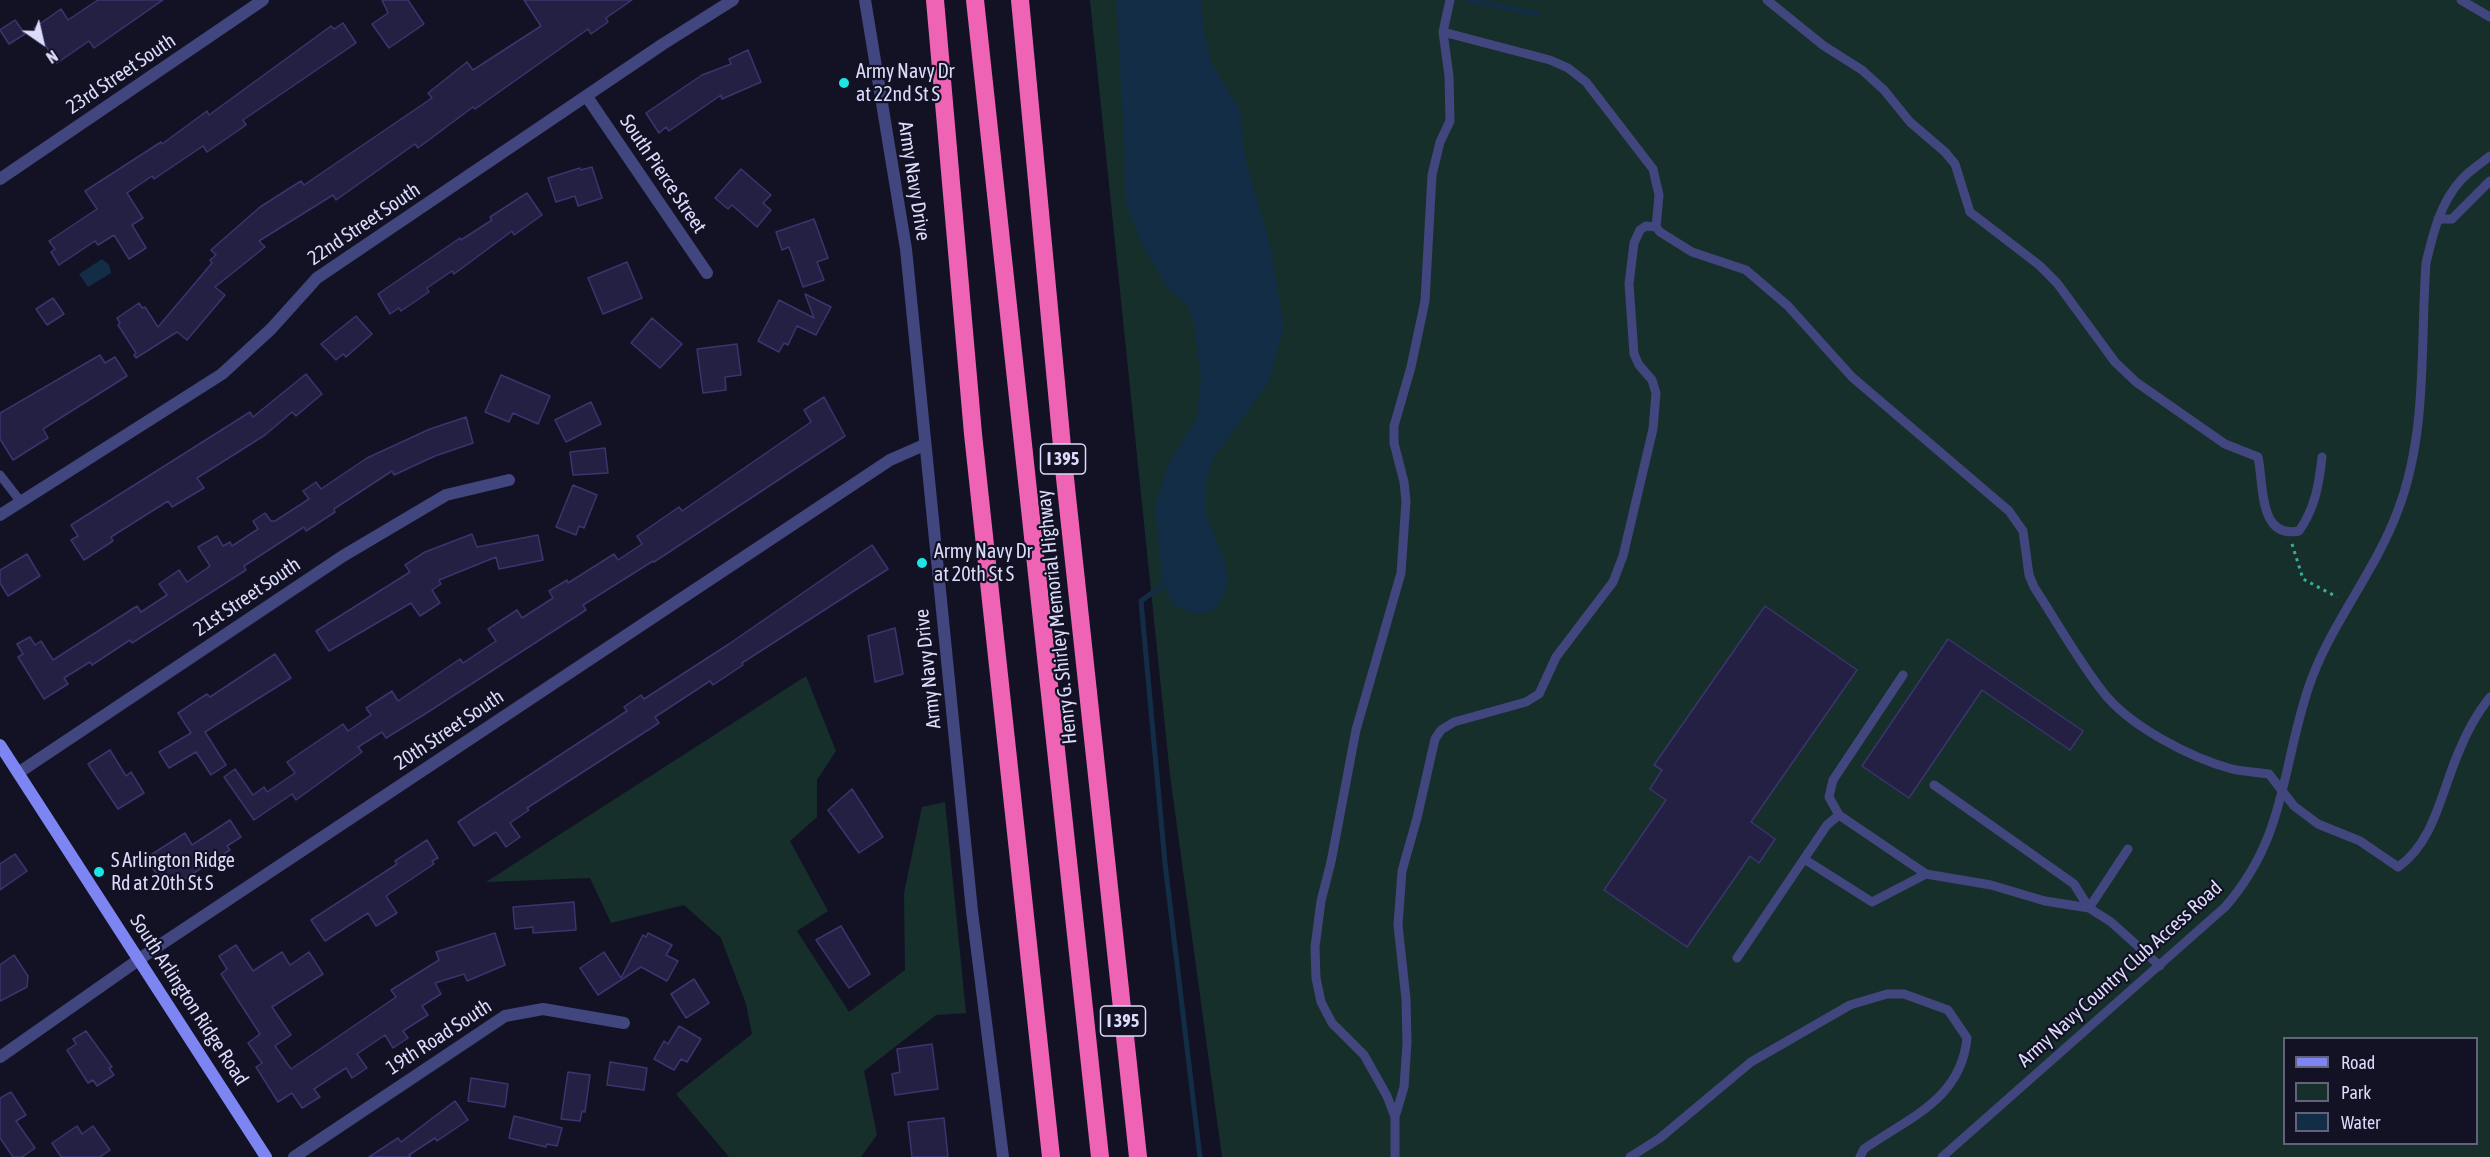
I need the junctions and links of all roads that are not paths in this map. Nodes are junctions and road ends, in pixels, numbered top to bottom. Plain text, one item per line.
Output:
1 (263, 0) edge
2 (734, 0) edge
3 (865, 0) edge
4 (935, 0) edge
5 (975, 0) edge
6 (1020, 0) edge
7 (1450, 0) edge
8 (1767, 0) edge
9 (2461, 0) edge
10 (2490, 17) edge
11 (1443, 32) junction
12 (587, 97) junction
13 (2490, 156) edge
14 (0, 179) edge
15 (2490, 181) edge
16 (2438, 219) junction
17 (1656, 226) junction
18 (707, 273) dead end
19 (924, 445) junction
20 (2322, 457) dead end
21 (0, 475) edge
22 (509, 480) dead end
23 (21, 502) junction
24 (0, 515) edge
25 (1902, 675) dead end
26 (2490, 697) edge
27 (0, 745) edge
28 (18, 773) junction
29 (1934, 785) dead end
30 (2283, 792) junction
31 (1839, 815) junction
32 (2128, 849) dead end
33 (1803, 860) junction
34 (1926, 874) junction
35 (2089, 908) junction
36 (140, 958) junction
37 (1737, 958) dead end
38 (2160, 966) junction
39 (624, 1023) dead end
40 (0, 1056) edge
41 (1395, 1117) junction
42 (1134, 1124) junction
43 (266, 1157) edge
44 (294, 1157) edge
45 (1003, 1157) edge
46 (1051, 1157) edge
47 (1100, 1157) edge
48 (1138, 1157) edge
49 (1144, 1157) edge
50 (1395, 1157) edge
51 (1630, 1157) edge
52 (1860, 1157) edge
53 (1942, 1157) edge

1 - 14 street, 23rd Street South
2 - 12 street, 22nd Street South
3 - 19 street, Army Navy Drive
4 - 46 highway
5 - 47 highway
6 - 42 highway, Henry G. Shirley Memorial Highway / I 395
7 - 11 lane
8 - 20 lane
9 - 10 lane
11 - 17 lane
11 - 41 lane
12 - 18 street, South Pierce Street
12 - 23 street, 22nd Street South
13 - 16 lane, Army Navy Country Club Access Road
15 - 16 lane
16 - 30 lane, Army Navy Country Club Access Road
17 - 30 lane
17 - 41 lane
19 - 36 street, 20th Street South
19 - 45 street, Army Navy Drive
21 - 23 lane
22 - 28 street, 21st Street South
23 - 24 street, 22nd Street South
25 - 31 lane
26 - 30 lane
27 - 28 main road, South Arlington Ridge Road
28 - 36 main road, South Arlington Ridge Road
29 - 35 lane
30 - 38 lane, Army Navy Country Club Access Road
31 - 33 lane
31 - 34 lane
32 - 35 lane
33 - 34 lane
33 - 37 lane
34 - 35 lane
35 - 38 lane
36 - 40 street, 20th Street South
36 - 43 main road, South Arlington Ridge Road
38 - 53 lane, Army Navy Country Club Access Road
39 - 44 street, 19th Road South
41 - 50 lane
42 - 48 highway, Henry G. Shirley Memorial Highway / I 395
42 - 49 highway
51 - 52 lane

